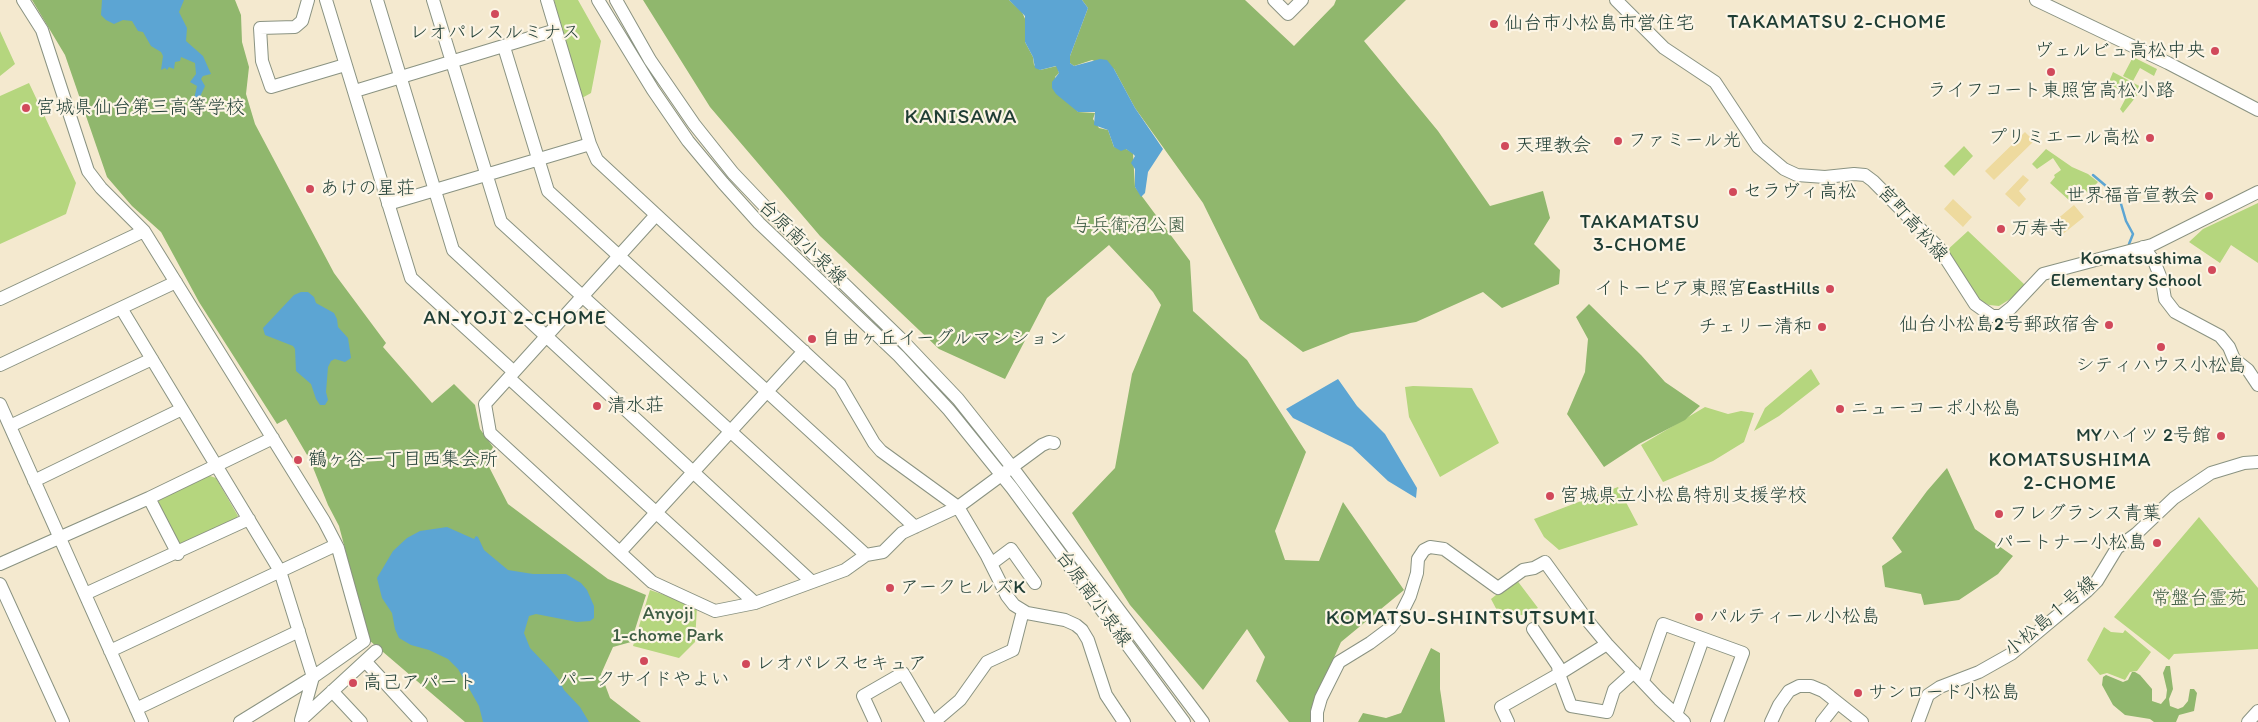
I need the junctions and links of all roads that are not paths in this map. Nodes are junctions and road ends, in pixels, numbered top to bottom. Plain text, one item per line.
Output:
1 (23, 0) edge
2 (308, 0) edge
3 (326, 0) edge
4 (377, 0) edge
5 (433, 0) edge
6 (547, 0) edge
7 (598, 0) edge
8 (616, 0) edge
9 (1274, 0) edge
10 (1302, 0) edge
11 (1616, 0) edge
12 (2036, 0) edge
13 (556, 30) junction
14 (504, 46) junction
15 (452, 62) junction
16 (345, 65) junction
17 (400, 77) junction
18 (355, 91) junction
19 (2258, 110) edge
20 (590, 144) junction
21 (539, 159) junction
22 (487, 175) junction
23 (436, 191) junction
24 (2258, 192) edge
25 (388, 204) junction
26 (656, 215) junction
27 (144, 231) junction
28 (2144, 247) junction
29 (619, 256) junction
30 (176, 282) junction
31 (583, 296) junction
32 (0, 299) edge
33 (122, 308) junction
34 (546, 336) junction
35 (804, 351) junction
36 (152, 359) junction
37 (0, 365) edge
38 (511, 375) junction
39 (2258, 385) edge
40 (767, 391) junction
41 (0, 404) edge
42 (182, 409) junction
43 (10, 426) junction
44 (731, 431) junction
45 (273, 438) junction
46 (1054, 444) dead end
47 (2258, 462) edge
48 (216, 465) junction
49 (1012, 467) junction
50 (693, 472) junction
51 (1001, 476) junction
52 (34, 481) junction
53 (149, 498) junction
54 (958, 507) junction
55 (657, 512) junction
56 (249, 519) junction
57 (915, 527) junction
58 (59, 537) junction
59 (336, 545) junction
60 (620, 552) junction
61 (178, 554) junction
62 (866, 555) junction
63 (0, 564) edge
64 (991, 564) junction
65 (280, 571) junction
66 (812, 582) junction
67 (1035, 583) dead end
68 (0, 584) edge
69 (85, 594) junction
70 (754, 603) junction
71 (1023, 611) junction
72 (1533, 629) dead end
73 (299, 631) junction
74 (1703, 639) junction
75 (1607, 644) junction
76 (110, 651) junction
77 (376, 651) dead end
78 (365, 661) junction
79 (1559, 674) junction
80 (1638, 676) junction
81 (313, 677) junction
82 (332, 691) junction
83 (1838, 703) junction
84 (136, 709) junction
85 (2258, 711) edge
86 (1680, 719) edge
87 (301, 721) edge
88 (62, 722) edge
89 (142, 722) edge
90 (240, 722) edge
91 (361, 722) edge
92 (422, 722) edge
93 (875, 722) edge
94 (933, 722) edge
95 (1124, 722) edge
96 (1184, 722) edge
97 (1203, 722) edge
98 (1317, 722) edge
99 (1508, 722) edge
100 (1717, 722) edge
101 (1771, 722) edge
102 (1822, 722) edge
103 (1862, 722) edge
104 (1918, 722) edge
105 (2248, 722) edge

1 - 27 street
2 - 16 street
3 - 16 street
4 - 17 street
5 - 15 street
6 - 13 street
7 - 51 street, 台原南小泉線
8 - 49 street, 台原南小泉線
9 - 10 street
11 - 28 street, 宮町高松線
12 - 19 street
13 - 14 street
13 - 20 street
14 - 15 street
14 - 21 street
15 - 17 street
15 - 22 street
16 - 18 street
17 - 18 street
17 - 23 street
18 - 25 street
20 - 21 street
20 - 26 street
21 - 22 street
21 - 29 street
22 - 23 street
22 - 31 street
23 - 25 street
23 - 34 street
24 - 28 street, 宮町高松線
25 - 38 street
26 - 29 street
26 - 35 street
27 - 30 street
27 - 32 street
28 - 39 street
29 - 31 street
29 - 40 street
30 - 33 street
30 - 45 street
31 - 34 street
31 - 44 street
33 - 36 street
33 - 37 street
34 - 38 street
34 - 50 street
35 - 40 street
35 - 54 street
36 - 42 street
36 - 43 street
38 - 55 street
38 - 60 street
40 - 44 street
40 - 57 street
41 - 43 street
42 - 48 street
42 - 52 street
43 - 52 street
44 - 50 street
44 - 62 street
45 - 48 street
45 - 59 street
46 - 49 street
47 - 104 street, 小松島１号線
48 - 53 street
48 - 56 street
49 - 51 street
49 - 97 street, 台原南小泉線
50 - 55 street
50 - 66 street
51 - 54 street
51 - 96 street, 台原南小泉線
52 - 58 street
53 - 58 street
53 - 61 street
54 - 57 street
54 - 64 street
55 - 60 street
55 - 70 street
56 - 61 street
56 - 65 street
57 - 62 street
58 - 63 street
58 - 69 street
59 - 65 street
59 - 81 street
60 - 70 street
61 - 69 street
62 - 66 street
64 - 67 street
64 - 71 street
65 - 73 street
65 - 76 street
66 - 70 street
68 - 88 street
69 - 76 street
71 - 94 street
71 - 95 street
72 - 79 street
73 - 81 street
73 - 84 street
74 - 80 street
74 - 86 street
74 - 100 street
75 - 79 street
75 - 80 street
75 - 98 street
76 - 84 street
77 - 78 street
78 - 82 street
78 - 92 street
79 - 80 street
79 - 99 street
80 - 86 street
81 - 87 street
81 - 90 street
82 - 87 street
82 - 91 street
83 - 101 street
83 - 102 street
83 - 103 street
84 - 89 street
85 - 105 street
93 - 94 street

